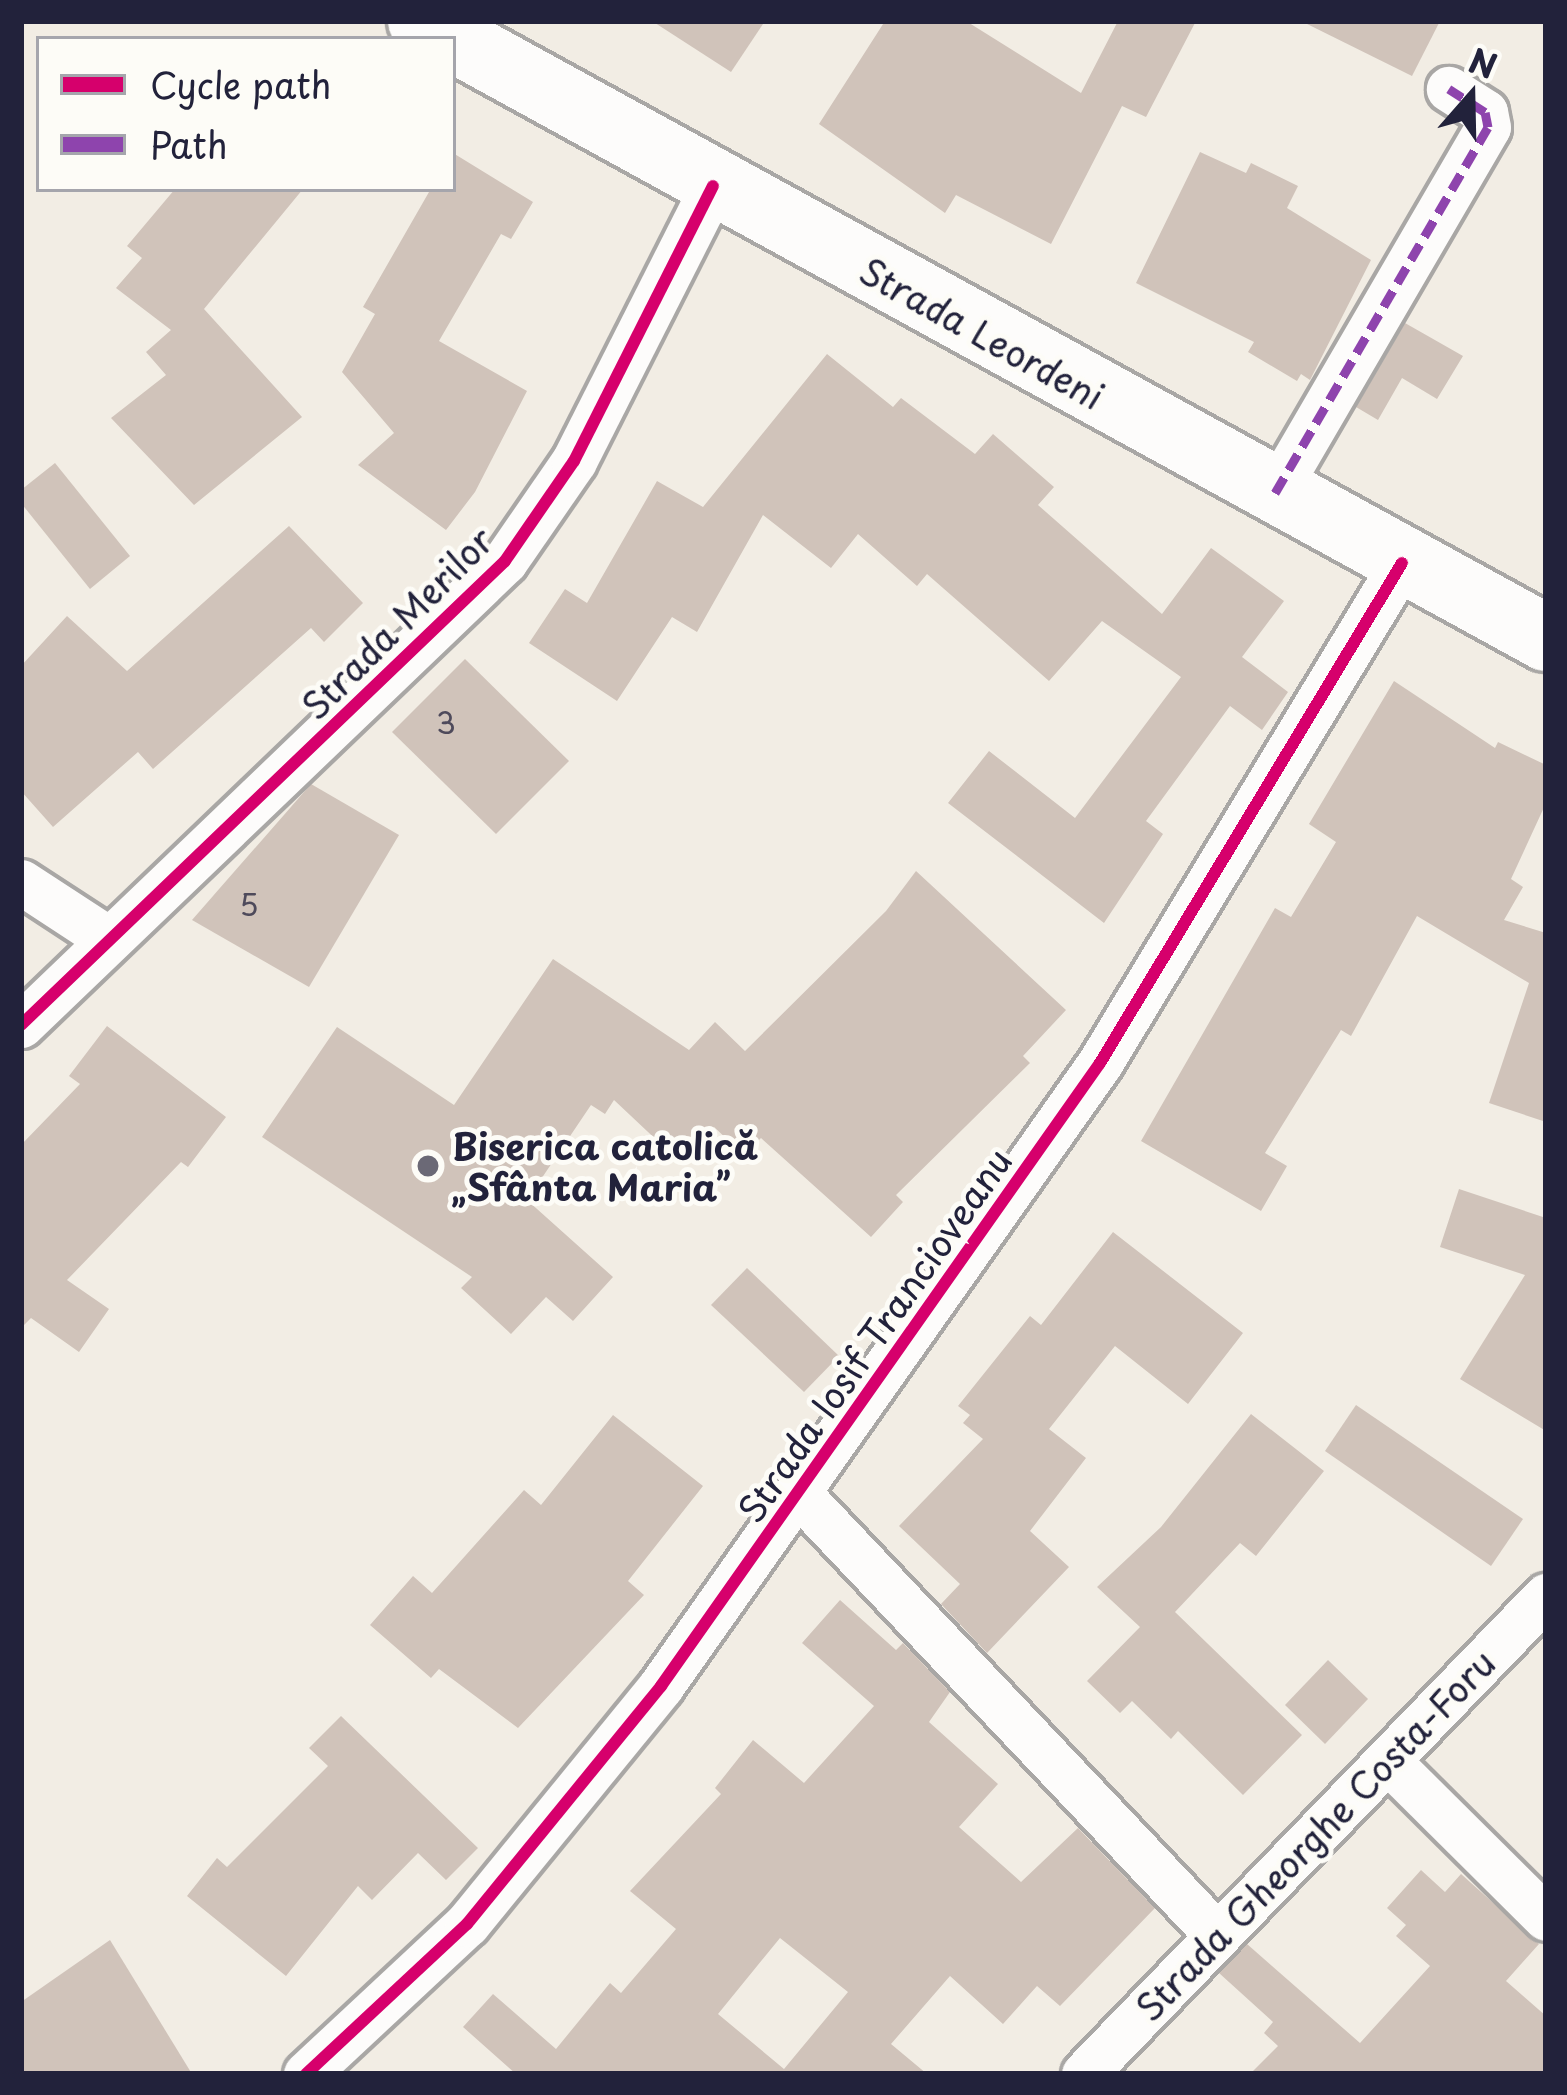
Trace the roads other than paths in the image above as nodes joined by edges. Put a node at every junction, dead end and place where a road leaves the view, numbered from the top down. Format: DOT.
graph roads {
  1 [pos="421,21"];
  2 [pos="448,36"];
  3 [pos="456,41"];
  4 [pos="1449,89"];
  5 [pos="713,186"];
  6 [pos="1275,493"];
  7 [pos="1402,562"];
  8 [pos="1546,638"];
  9 [pos="21,882"];
  10 [pos="108,940"];
  11 [pos="21,1024"];
  12 [pos="798,1493"];
  13 [pos="1546,1596"];
  14 [pos="1389,1762"];
  15 [pos="1546,1918"];
  16 [pos="1218,1936"];
  17 [pos="306,2074"];
  18 [pos="1084,2074"];
  1 -- 2 [label="main road, Strada Leordeni"];
  3 -- 5 [label="main road, Strada Leordeni"];
  4 -- 6 [label="street"];
  5 -- 6 [label="main road, Strada Leordeni"];
  5 -- 10 [label="street, Strada Merilor"];
  6 -- 7 [label="main road, Strada Leordeni"];
  7 -- 8 [label="main road, Strada Leordeni"];
  7 -- 12 [label="street, Strada Iosif Trancioveanu"];
  9 -- 10 [label="street"];
  10 -- 11 [label="street, Strada Merilor"];
  12 -- 16 [label="street"];
  12 -- 17 [label="street, Strada Iosif Trancioveanu"];
  13 -- 14 [label="street, Strada Gheorghe Costa-Foru"];
  14 -- 15 [label="street"];
  14 -- 16 [label="street, Strada Gheorghe Costa-Foru"];
  16 -- 18 [label="street, Strada Gheorghe Costa-Foru"];
}
